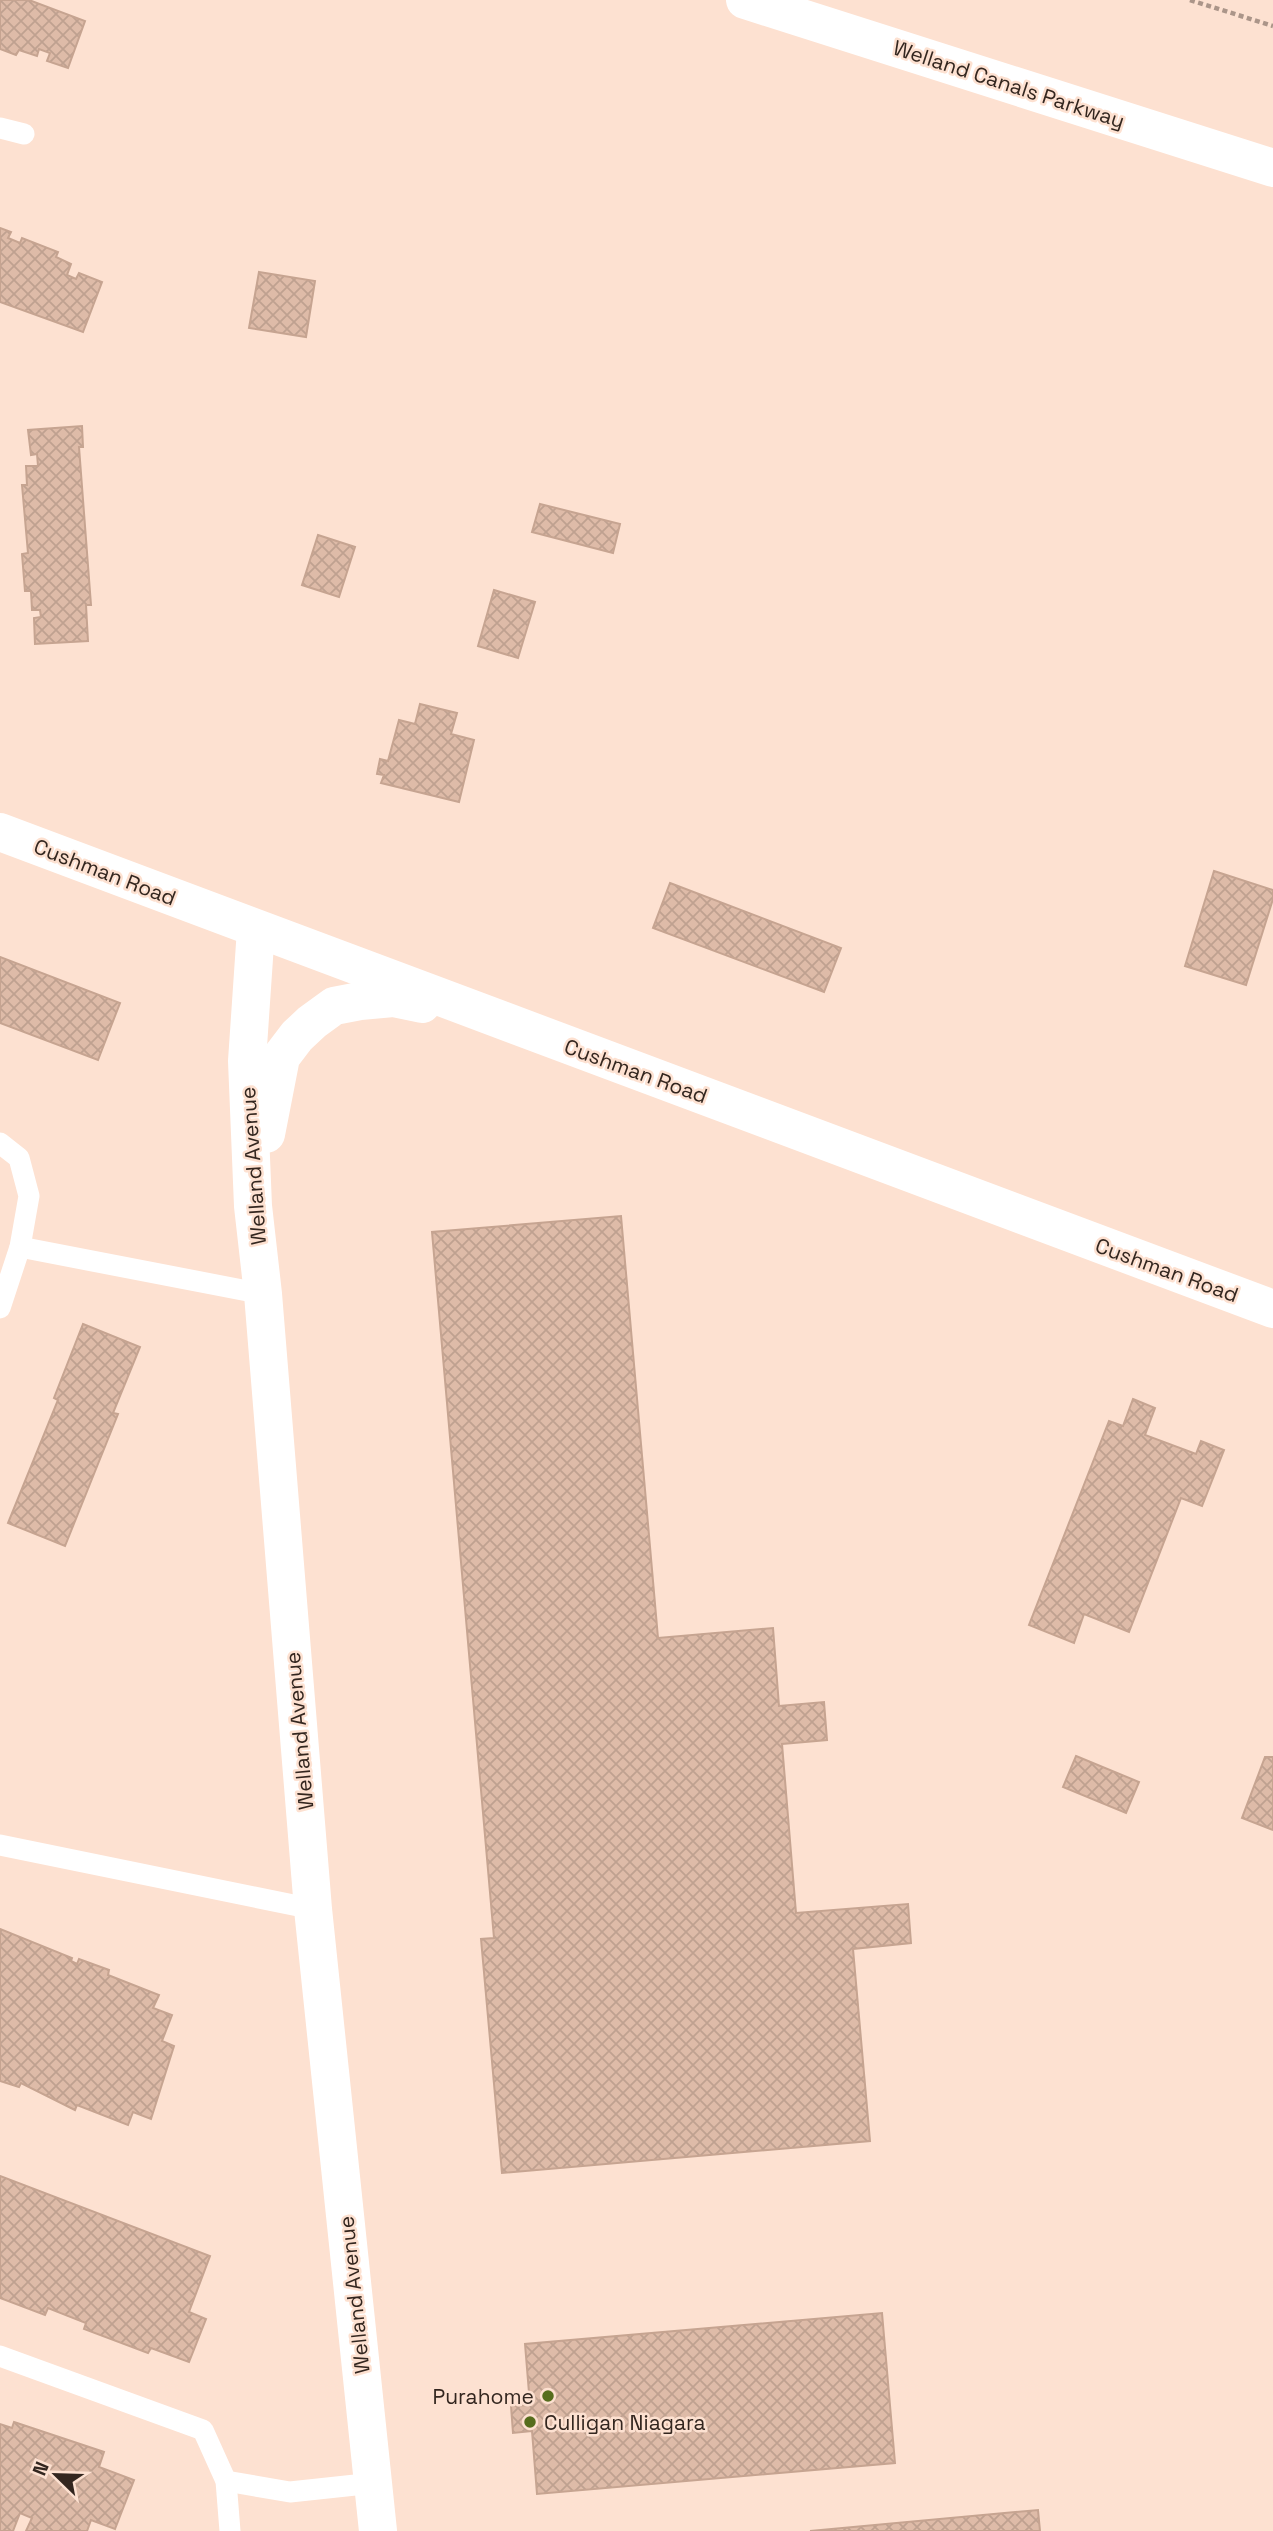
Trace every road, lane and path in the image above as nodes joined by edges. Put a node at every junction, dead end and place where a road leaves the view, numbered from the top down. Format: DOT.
graph roads {
  1 [pos="745,0"];
  2 [pos="1190,0"];
  3 [pos="1273,26"];
  4 [pos="0,128"];
  5 [pos="24,134"];
  6 [pos="1273,168"];
  7 [pos="0,832"];
  8 [pos="256,929"];
  9 [pos="496,1019"];
  10 [pos="0,1143"];
  11 [pos="253,1206"];
  12 [pos="20,1247"];
  13 [pos="263,1294"];
  14 [pos="0,1308"];
  15 [pos="1273,1309"];
  16 [pos="0,1845"];
  17 [pos="313,1909"];
  18 [pos="0,2357"];
  19 [pos="226,2482"];
  20 [pos="374,2483"];
  21 [pos="230,2531"];
  22 [pos="378,2531"];
  1 -- 6 [label="street, Welland Canals Parkway"];
  2 -- 3 [label="path"];
  4 -- 5 [label="lane"];
  7 -- 8 [label="street, Cushman Road"];
  8 -- 9 [label="street, Cushman Road"];
  8 -- 11 [label="street, Welland Avenue"];
  9 -- 11 [label="street"];
  9 -- 15 [label="street, Cushman Road"];
  10 -- 12 [label="lane"];
  11 -- 13 [label="street, Welland Avenue"];
  12 -- 13 [label="lane"];
  12 -- 14 [label="lane"];
  13 -- 17 [label="street, Welland Avenue"];
  16 -- 17 [label="lane"];
  17 -- 20 [label="street, Welland Avenue"];
  18 -- 19 [label="lane"];
  19 -- 20 [label="lane"];
  19 -- 21 [label="lane"];
  20 -- 22 [label="street, Welland Avenue"];
}
